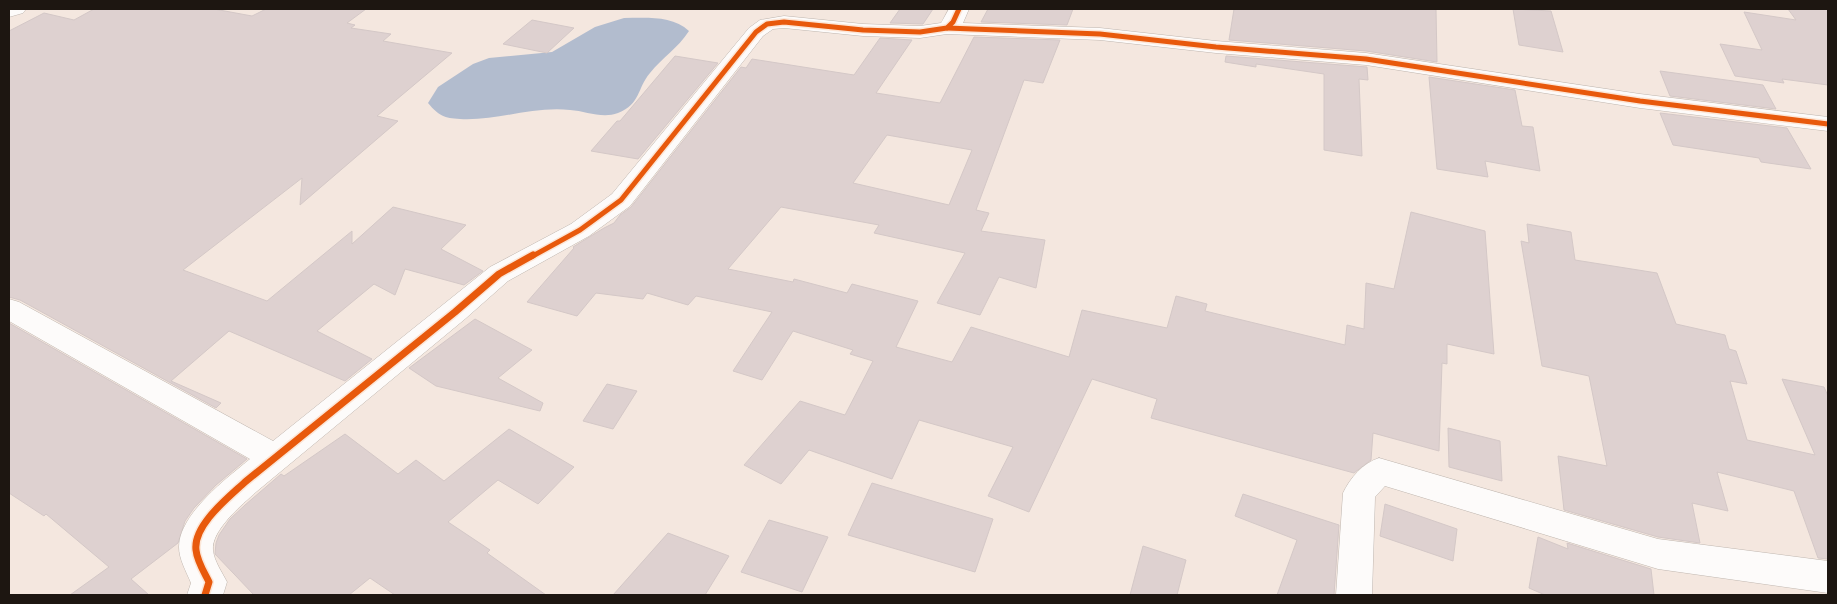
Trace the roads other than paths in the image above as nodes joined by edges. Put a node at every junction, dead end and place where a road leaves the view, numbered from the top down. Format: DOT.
graph roads {
  1 [pos="16,9"];
  2 [pos="9,11"];
  3 [pos="953,18"];
  4 [pos="1828,124"];
  5 [pos="9,309"];
  6 [pos="275,458"];
  7 [pos="1828,577"];
  8 [pos="205,595"];
  9 [pos="1354,595"];
  1 -- 2 [label="street"];
  3 -- 4 [label="street"];
  3 -- 6 [label="street"];
  5 -- 6 [label="street"];
  6 -- 8 [label="street"];
  7 -- 9 [label="street"];
}
